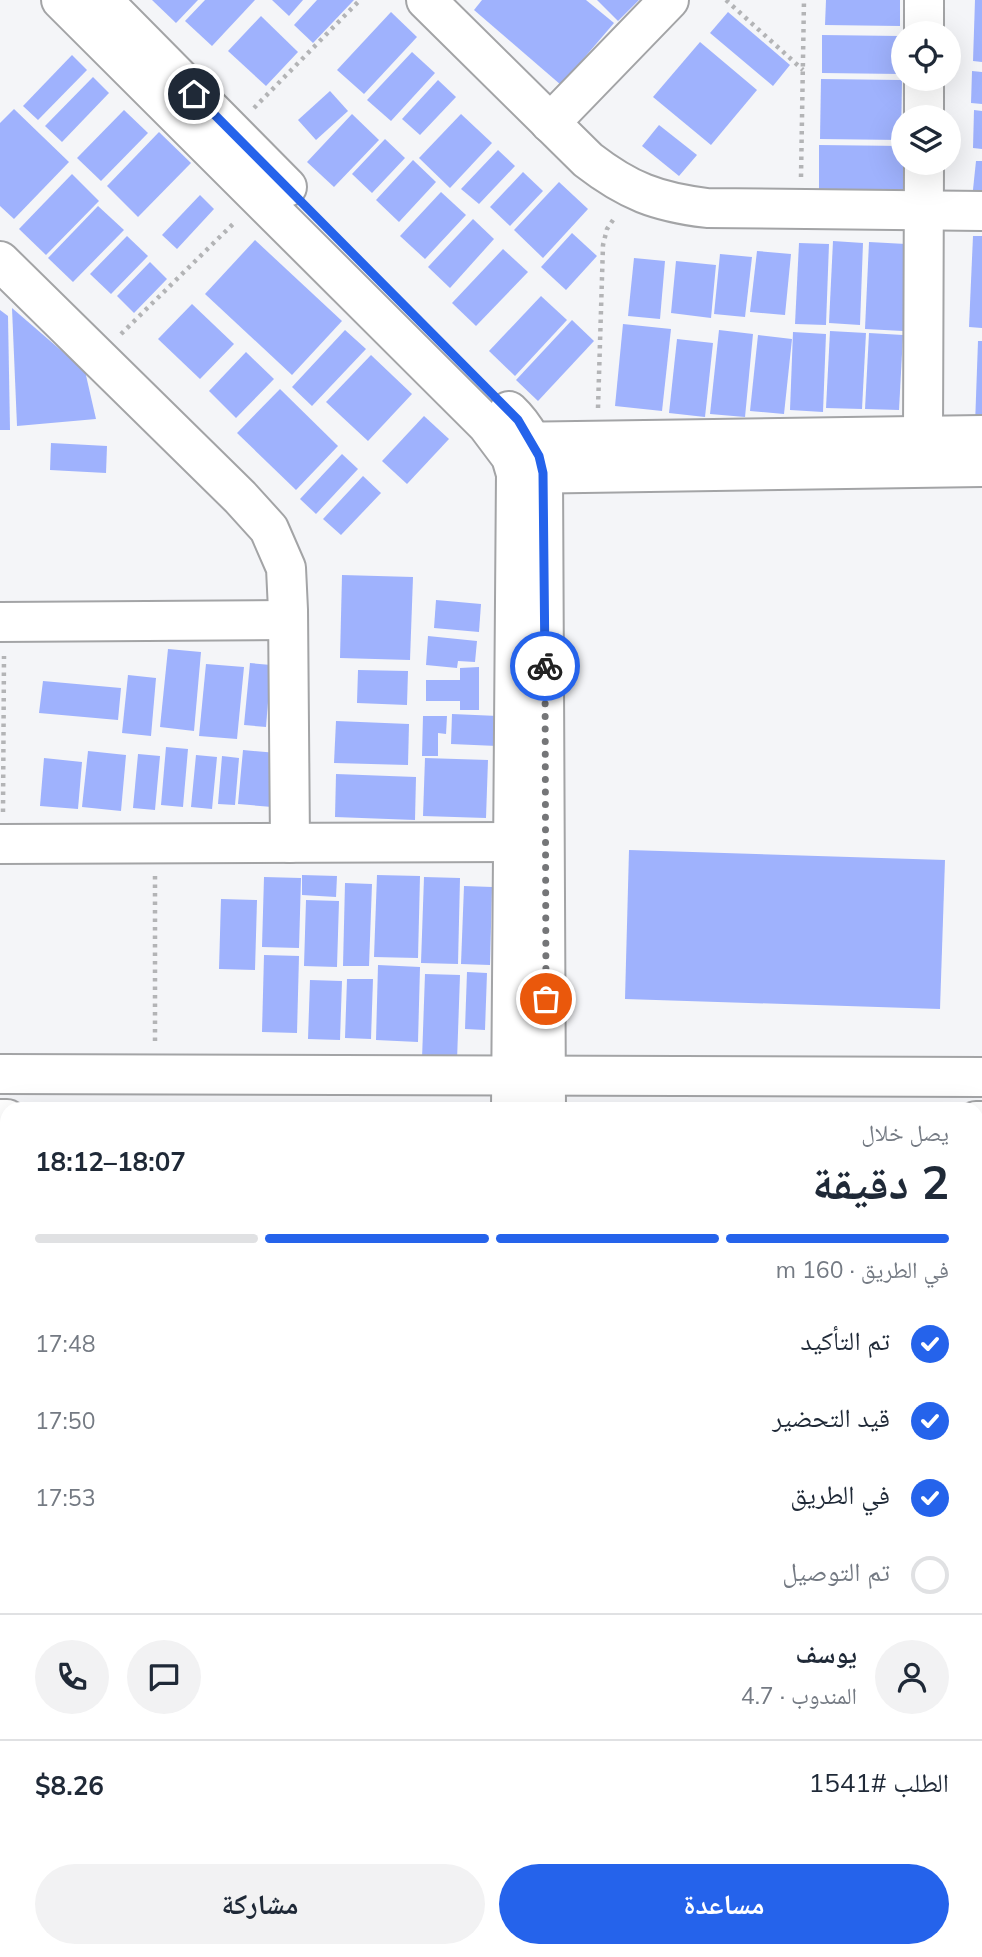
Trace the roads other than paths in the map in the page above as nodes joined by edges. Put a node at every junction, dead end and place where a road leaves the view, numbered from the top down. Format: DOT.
graph roads {
  1 [pos="61,0"];
  2 [pos="102,0"];
  3 [pos="426,0"];
  4 [pos="669,0"];
  5 [pos="924,0"];
  6 [pos="924,21"];
  7 [pos="550,123"];
  8 [pos="924,175"];
  9 [pos="923,211"];
  10 [pos="982,211"];
  11 [pos="0,261"];
  12 [pos="923,435"];
  13 [pos="982,435"];
  14 [pos="523,458"];
  15 [pos="982,467"];
  16 [pos="288,620"];
  17 [pos="2,622"];
  18 [pos="524,827"];
  19 [pos="1,844"];
  20 [pos="290,844"];
  21 [pos="0,1074"];
  22 [pos="982,1077"];
  23 [pos="529,1093"];
  24 [pos="760,1093"];
  1 -- 14 [label="street"];
  2 -- 14 [label="street"];
  3 -- 7 [label="street"];
  4 -- 7 [label="street"];
  5 -- 6 [label="street"];
  7 -- 9 [label="street"];
  8 -- 9 [label="street"];
  9 -- 10 [label="street"];
  9 -- 12 [label="street"];
  11 -- 16 [label="street"];
  12 -- 13 [label="street"];
  12 -- 14 [label="street"];
  14 -- 15 [label="street"];
  14 -- 18 [label="street"];
  16 -- 17 [label="street"];
  16 -- 20 [label="street"];
  18 -- 20 [label="street"];
  18 -- 23 [label="street"];
  19 -- 20 [label="street"];
  21 -- 23 [label="street"];
  22 -- 24 [label="street"];
  23 -- 24 [label="street"];
}
